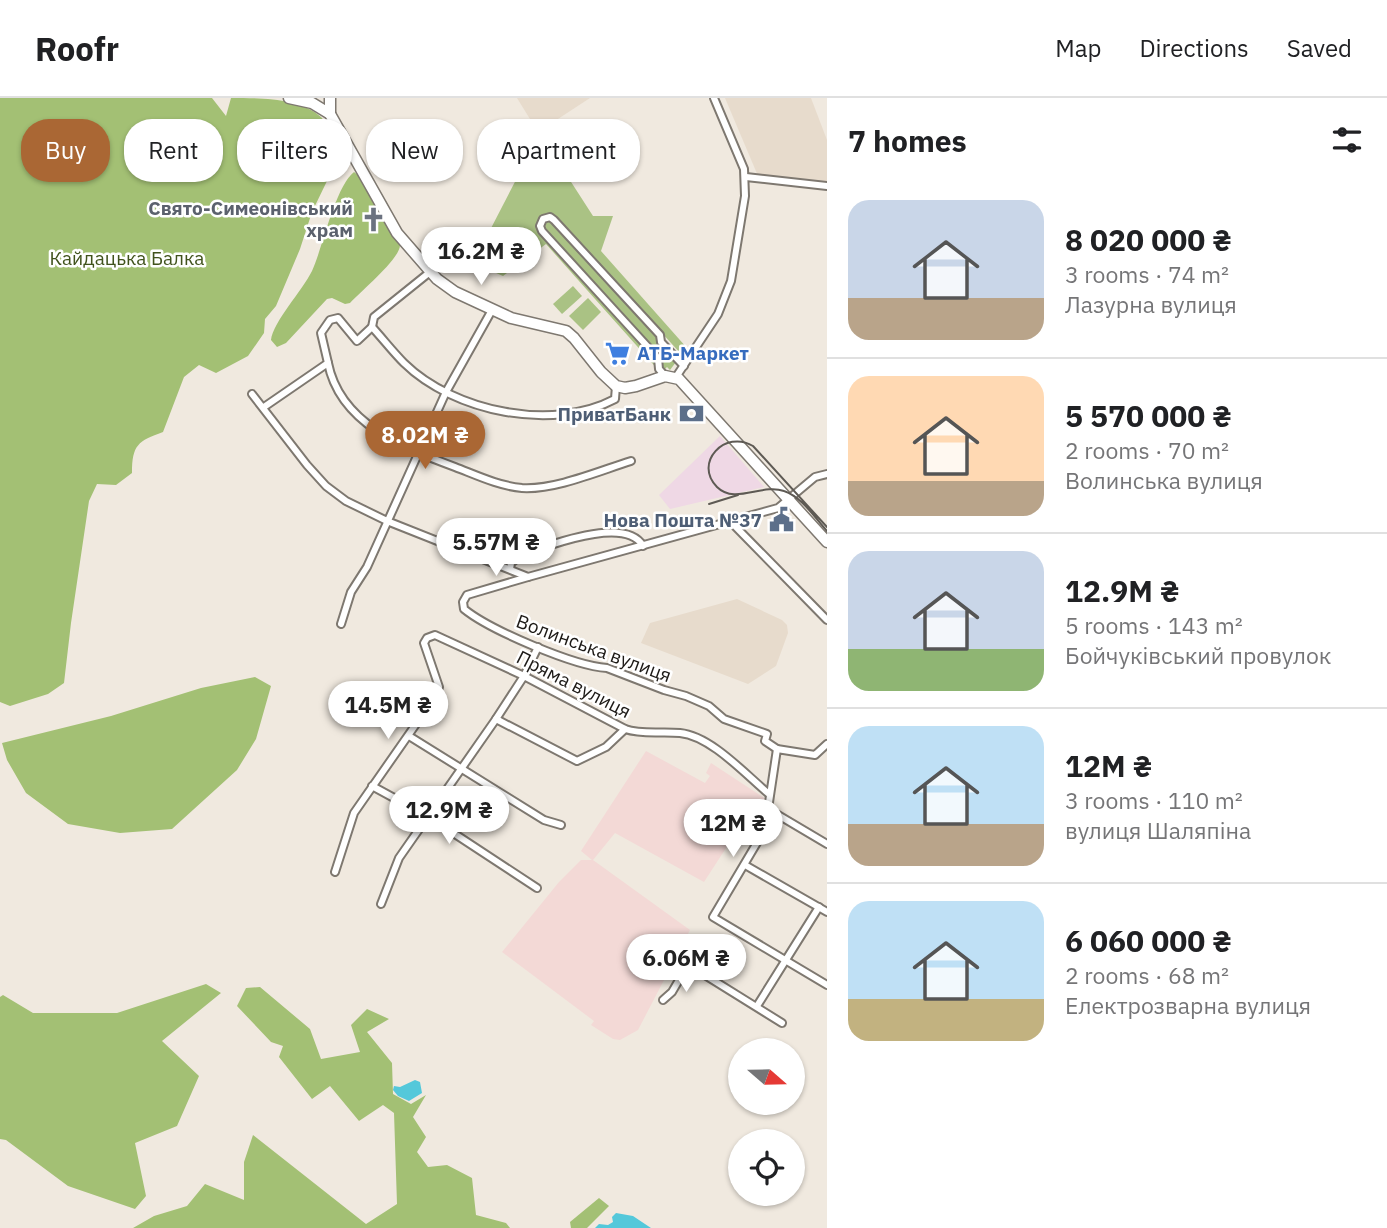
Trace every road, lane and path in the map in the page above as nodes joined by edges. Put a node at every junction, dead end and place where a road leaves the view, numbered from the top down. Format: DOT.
graph roads {
  1 [pos="289,98"];
  2 [pos="330,98"];
  3 [pos="714,98"];
  4 [pos="330,114"];
  5 [pos="746,177"];
  6 [pos="827,186"];
  7 [pos="430,272"];
  8 [pos="492,310"];
  9 [pos="372,327"];
  10 [pos="328,363"];
  11 [pos="684,366"];
  12 [pos="670,376"];
  13 [pos="616,386"];
  14 [pos="446,392"];
  15 [pos="252,394"];
  16 [pos="264,407"];
  17 [pos="418,454"];
  18 [pos="631,461"];
  19 [pos="827,474"];
  20 [pos="788,499"];
  21 [pos="387,521"];
  22 [pos="730,521"];
  23 [pos="827,542"];
  24 [pos="643,546"];
  25 [pos="510,569"];
  26 [pos="528,577"];
  27 [pos="827,620"];
  28 [pos="341,624"];
  29 [pos="538,648"];
  30 [pos="524,676"];
  31 [pos="496,719"];
  32 [pos="625,729"];
  33 [pos="409,736"];
  34 [pos="827,744"];
  35 [pos="776,749"];
  36 [pos="460,767"];
  37 [pos="372,786"];
  38 [pos="769,794"];
  39 [pos="774,814"];
  40 [pos="429,817"];
  41 [pos="561,825"];
  42 [pos="827,844"];
  43 [pos="745,865"];
  44 [pos="335,872"];
  45 [pos="537,888"];
  46 [pos="381,904"];
  47 [pos="819,907"];
  48 [pos="827,912"];
  49 [pos="786,960"];
  50 [pos="827,985"];
  51 [pos="663,1000"];
  52 [pos="757,1006"];
  53 [pos="782,1023"];
  1 -- 4 [label="street"];
  2 -- 4 [label="street"];
  3 -- 5 [label="street"];
  4 -- 7 [label="street"];
  5 -- 6 [label="street"];
  5 -- 11 [label="street"];
  7 -- 8 [label="street"];
  7 -- 9 [label="street"];
  8 -- 13 [label="street"];
  8 -- 14 [label="street"];
  9 -- 10 [label="street"];
  9 -- 14 [label="street"];
  10 -- 16 [label="street"];
  10 -- 17 [label="street"];
  11 -- 12 [label="street"];
  11 -- 12 [label="street"];
  12 -- 13 [label="street"];
  12 -- 20 [label="street"];
  13 -- 14 [label="street"];
  14 -- 17 [label="street"];
  15 -- 16 [label="street"];
  16 -- 21 [label="street"];
  17 -- 18 [label="street"];
  17 -- 21 [label="street"];
  19 -- 20 [label="street, Волинська вулиця"];
  20 -- 22 [label="street, Волинська вулиця"];
  20 -- 23 [label="street"];
  21 -- 25 [label="street"];
  21 -- 28 [label="street"];
  22 -- 24 [label="street, Волинська вулиця"];
  22 -- 27 [label="street"];
  24 -- 25 [label="street"];
  24 -- 26 [label="street, Волинська вулиця"];
  25 -- 26 [label="street"];
  26 -- 29 [label="street, Волинська вулиця"];
  29 -- 30 [label="street"];
  29 -- 35 [label="street, Волинська вулиця"];
  30 -- 31 [label="street"];
  30 -- 32 [label="street, Пряма вулиця"];
  30 -- 33 [label="street, Пряма вулиця"];
  31 -- 32 [label="street"];
  31 -- 36 [label="street"];
  32 -- 38 [label="street, Пряма вулиця"];
  33 -- 36 [label="street"];
  33 -- 37 [label="street"];
  34 -- 35 [label="street"];
  35 -- 38 [label="street"];
  36 -- 40 [label="street"];
  36 -- 41 [label="street"];
  37 -- 40 [label="street"];
  37 -- 44 [label="street"];
  38 -- 39 [label="street"];
  39 -- 42 [label="street"];
  39 -- 43 [label="street"];
  40 -- 45 [label="street"];
  40 -- 46 [label="street"];
  43 -- 47 [label="street"];
  43 -- 49 [label="street"];
  47 -- 48 [label="street"];
  47 -- 49 [label="street"];
  49 -- 50 [label="street"];
  49 -- 52 [label="street"];
  51 -- 52 [label="street"];
  52 -- 53 [label="street"];
}
